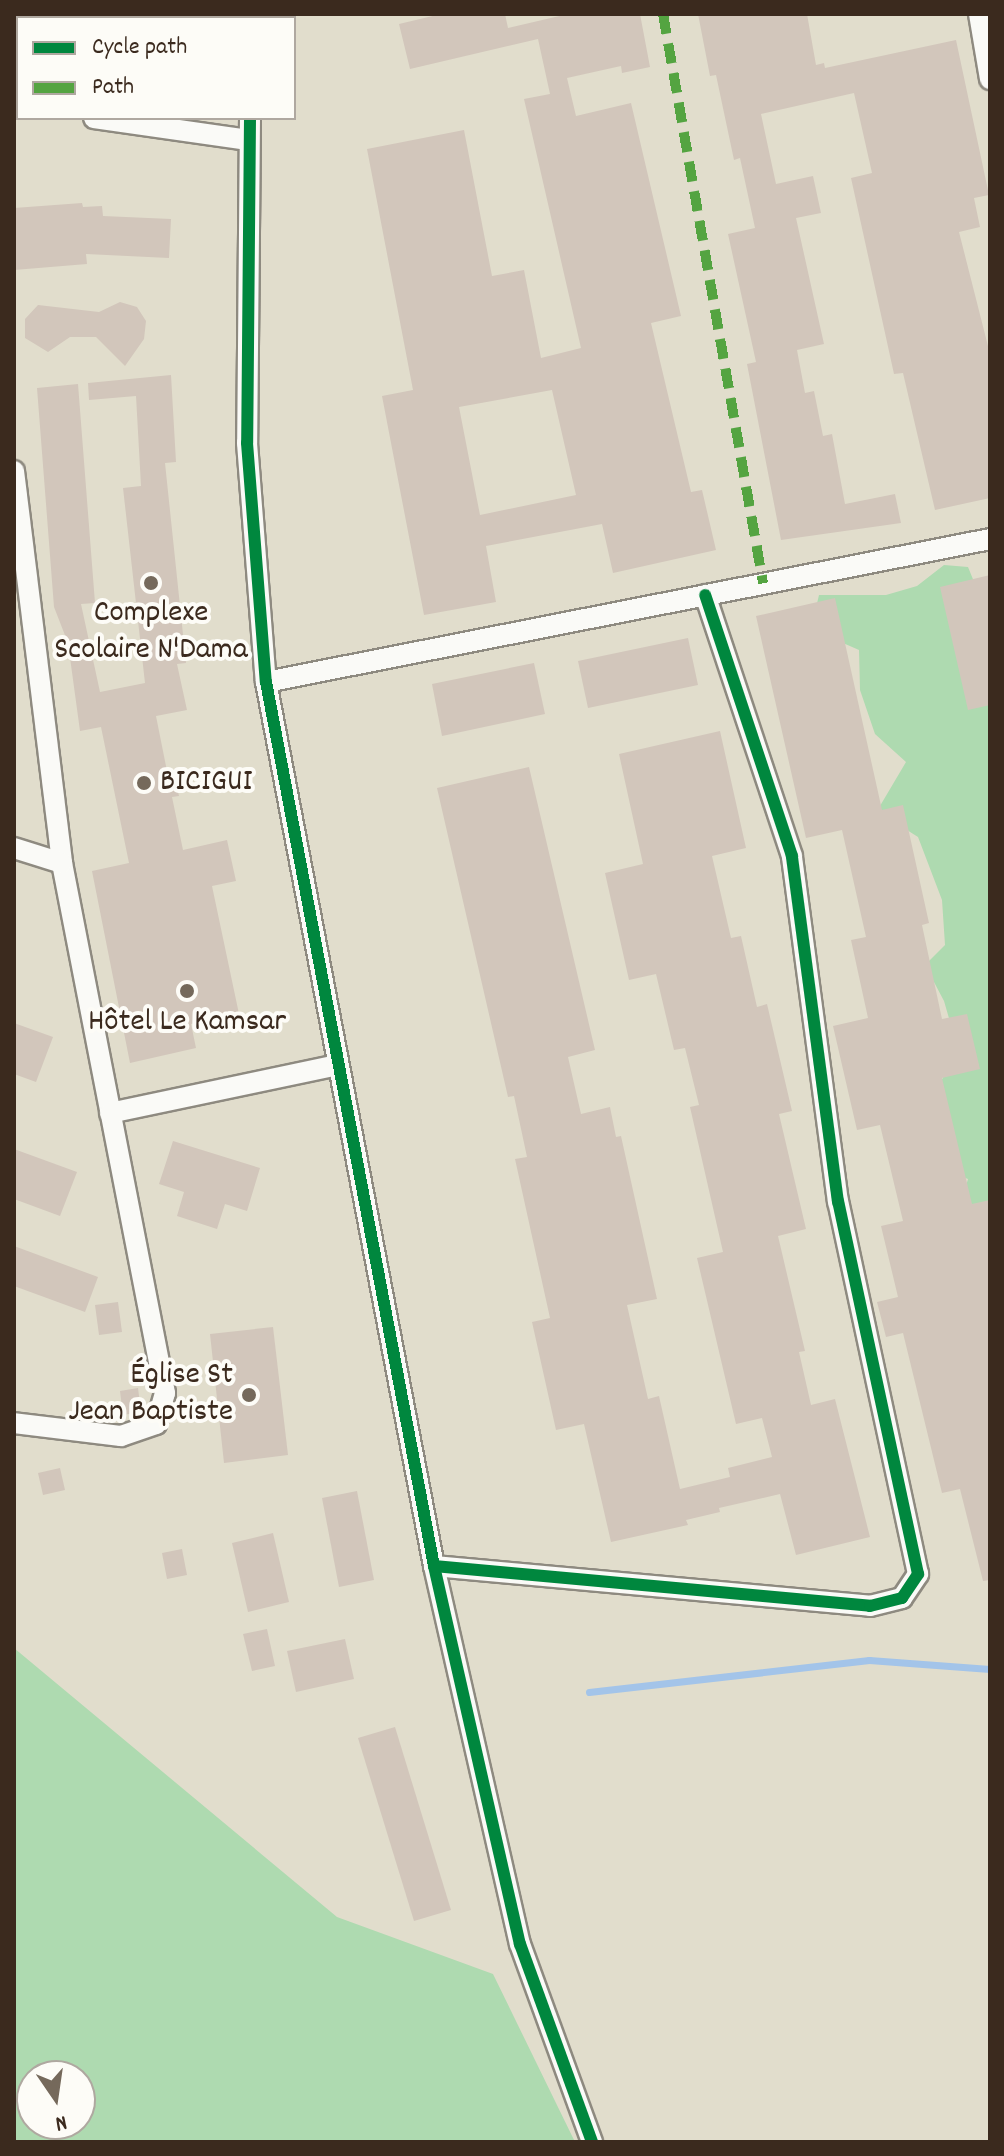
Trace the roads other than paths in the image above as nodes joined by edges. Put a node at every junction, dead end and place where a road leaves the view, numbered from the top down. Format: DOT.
graph roads {
  1 [pos="979,14"];
  2 [pos="990,79"];
  3 [pos="108,120"];
  4 [pos="250,120"];
  5 [pos="248,140"];
  6 [pos="14,471"];
  7 [pos="990,539"];
  8 [pos="705,595"];
  9 [pos="266,682"];
  10 [pos="14,848"];
  11 [pos="62,863"];
  12 [pos="338,1065"];
  13 [pos="110,1113"];
  14 [pos="14,1423"];
  15 [pos="434,1566"];
  16 [pos="592,2142"];
  1 -- 2 [label="street"];
  3 -- 5 [label="street"];
  4 -- 5 [label="street"];
  5 -- 9 [label="street"];
  6 -- 11 [label="street"];
  7 -- 8 [label="street"];
  8 -- 9 [label="street"];
  8 -- 15 [label="street"];
  9 -- 12 [label="street"];
  10 -- 11 [label="street"];
  11 -- 13 [label="street"];
  12 -- 13 [label="street"];
  12 -- 15 [label="street"];
  13 -- 14 [label="street"];
  15 -- 16 [label="street"];
}
